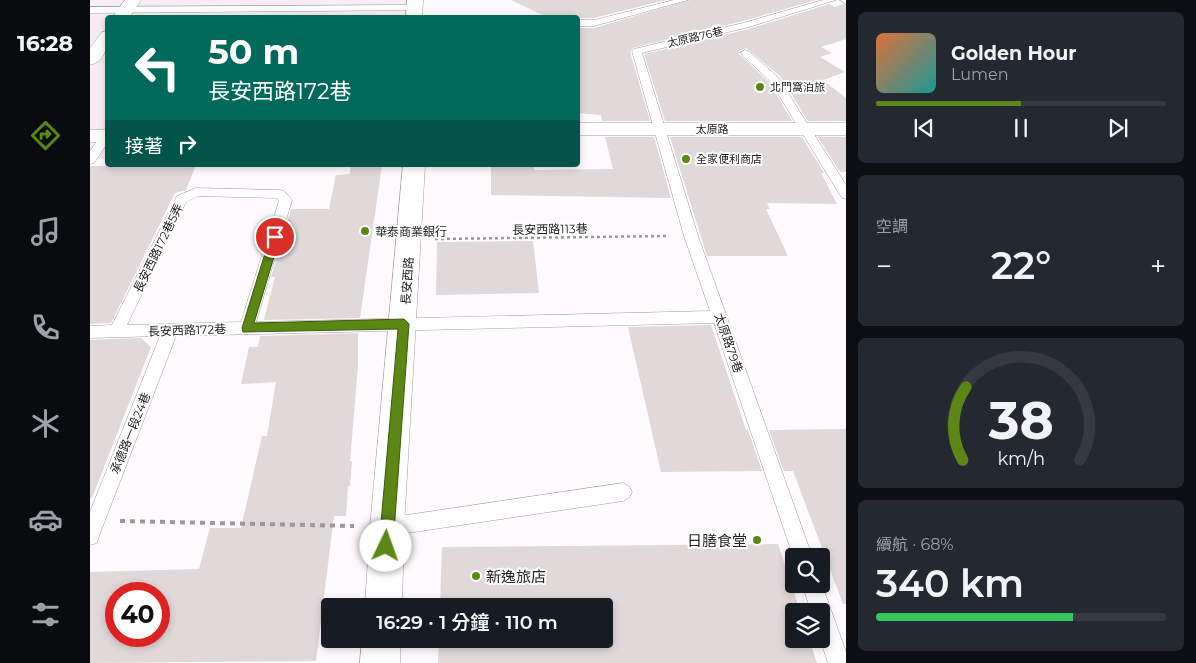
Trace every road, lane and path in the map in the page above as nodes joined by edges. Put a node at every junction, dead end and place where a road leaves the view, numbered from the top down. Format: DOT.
graph roads {
  1 [pos="684,0"];
  2 [pos="832,0"];
  3 [pos="414,8"];
  4 [pos="126,9"];
  5 [pos="265,9"];
  6 [pos="90,10"];
  7 [pos="348,13"];
  8 [pos="580,23"];
  9 [pos="100,41"];
  10 [pos="745,53"];
  11 [pos="90,60"];
  12 [pos="580,129"];
  13 [pos="661,129"];
  14 [pos="803,129"];
  15 [pos="846,129"];
  16 [pos="101,136"];
  17 [pos="90,160"];
  18 [pos="414,167"];
  19 [pos="846,195"];
  20 [pos="691,236"];
  21 [pos="409,239"];
  22 [pos="720,317"];
  23 [pos="404,324"];
  24 [pos="247,328"];
  25 [pos="170,331"];
  26 [pos="90,332"];
  27 [pos="116,332"];
  28 [pos="623,492"];
  29 [pos="387,527"];
  30 [pos="93,528"];
  31 [pos="799,548"];
  32 [pos="815,593"];
  33 [pos="383,598"];
  34 [pos="381,648"];
  35 [pos="380,663"];
  36 [pos="839,663"];
  1 -- 8 [label="lane"];
  2 -- 13 [label="lane, 太原路76巷"];
  3 -- 7 [label="lane"];
  4 -- 5 [label="lane"];
  4 -- 6 [label="lane"];
  5 -- 7 [label="lane"];
  9 -- 11 [label="street"];
  10 -- 14 [label="lane"];
  12 -- 13 [label="street, 太原路"];
  13 -- 14 [label="street, 太原路"];
  13 -- 20 [label="lane, 太原路79巷"];
  14 -- 15 [label="street, 太原路"];
  14 -- 19 [label="lane"];
  16 -- 17 [label="lane"];
  18 -- 21 [label="street, 長安西路"];
  20 -- 21 [label="path, 長安西路113巷"];
  20 -- 22 [label="lane, 太原路79巷"];
  21 -- 23 [label="street, 長安西路"];
  22 -- 23 [label="lane, 長安西路172巷"];
  22 -- 31 [label="lane, 太原路79巷"];
  23 -- 24 [label="lane, 長安西路172巷"];
  23 -- 29 [label="street, 長安西路"];
  24 -- 25 [label="lane, 長安西路172巷"];
  24 -- 27 [label="lane, 長安西路172巷5弄"];
  25 -- 27 [label="lane, 長安西路172巷"];
  25 -- 30 [label="lane, 承德路一段24巷"];
  26 -- 27 [label="lane, 長安西路172巷"];
  28 -- 29 [label="lane"];
  29 -- 30 [label="path"];
  29 -- 33 [label="street, 長安西路"];
  32 -- 36 [label="lane"];
  34 -- 35 [label="street"];
}
